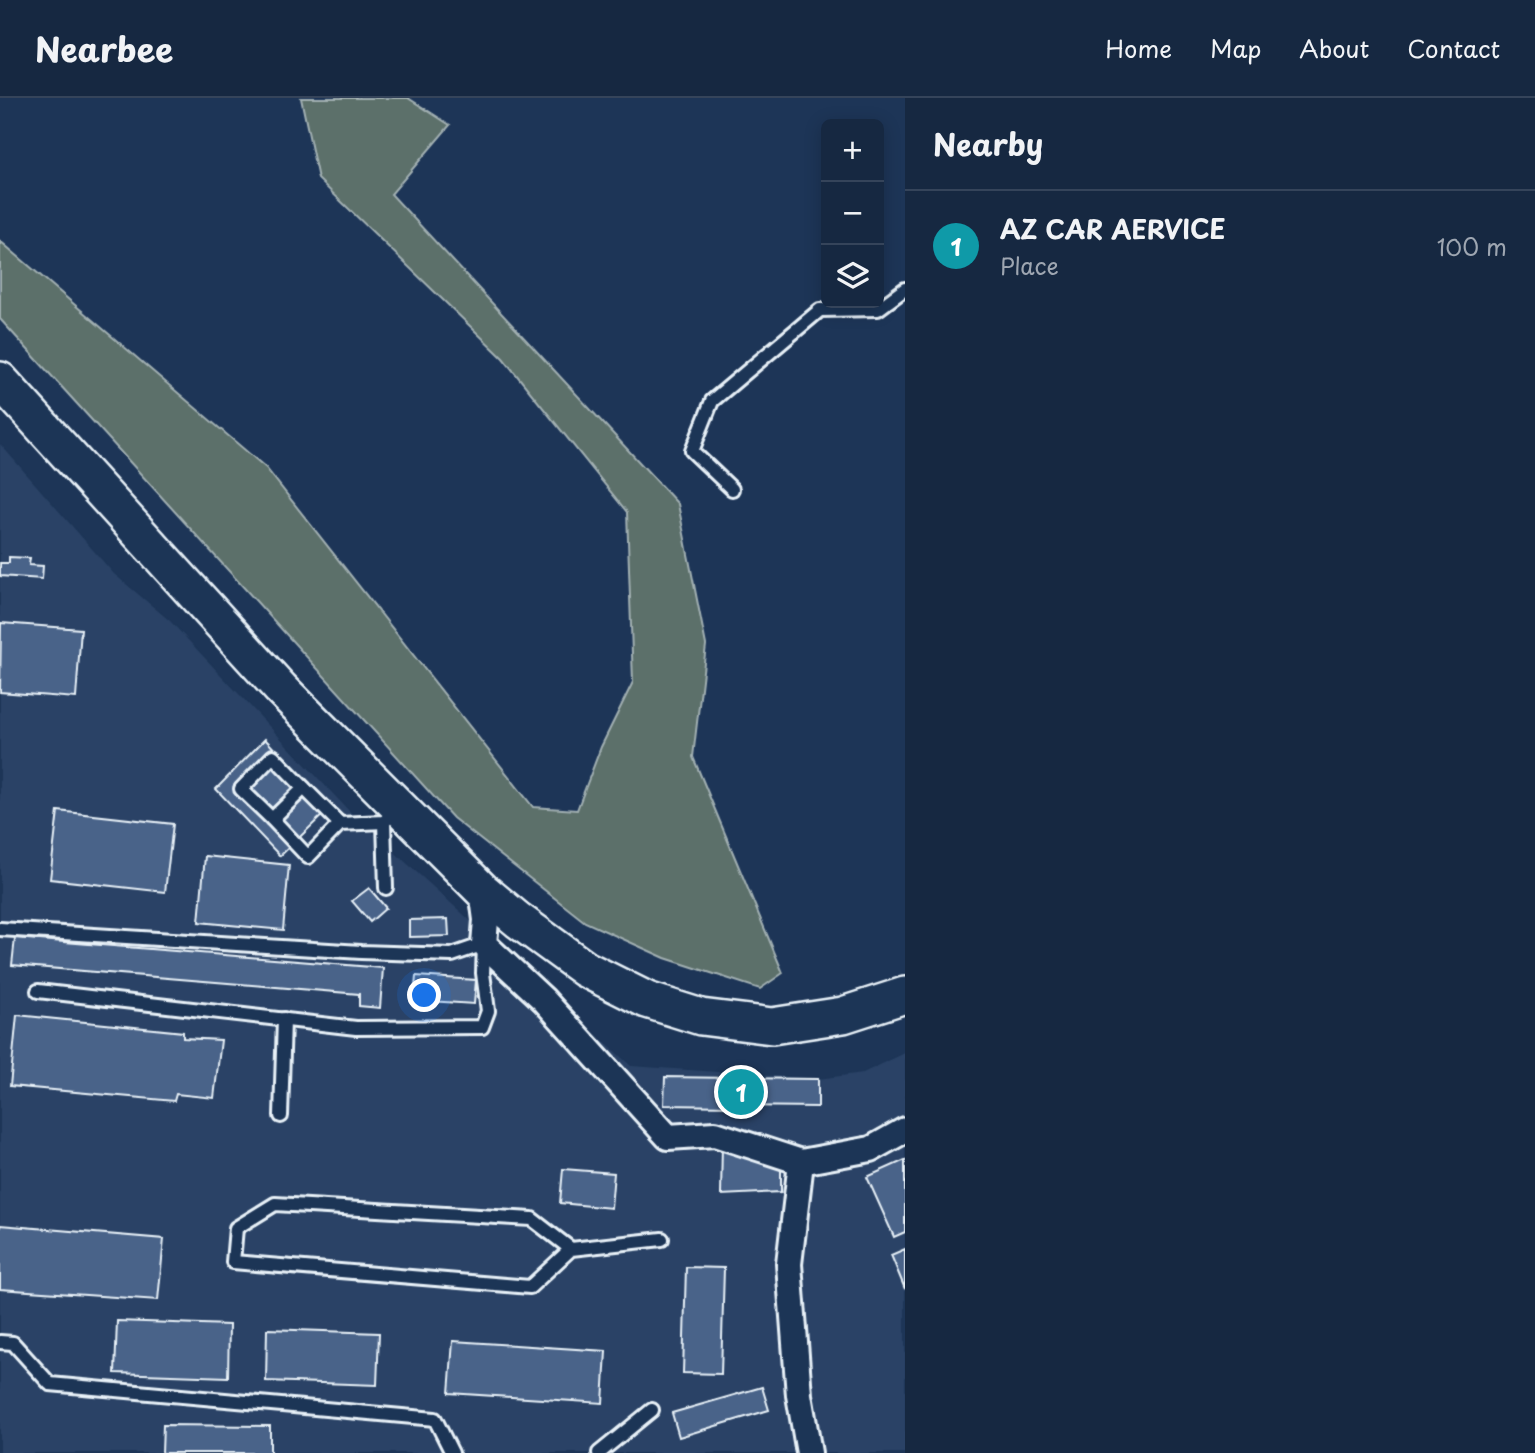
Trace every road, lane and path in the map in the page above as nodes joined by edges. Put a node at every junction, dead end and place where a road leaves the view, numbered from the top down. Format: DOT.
graph roads {
  1 [pos="905,289"];
  2 [pos="0,380"];
  3 [pos="732,489"];
  4 [pos="304,788"];
  5 [pos="392,815"];
  6 [pos="272,819"];
  7 [pos="340,824"];
  8 [pos="386,888"];
  9 [pos="482,890"];
  10 [pos="0,929"];
  11 [pos="484,944"];
  12 [pos="38,991"];
  13 [pos="905,995"];
  14 [pos="284,1019"];
  15 [pos="281,1116"];
  16 [pos="905,1130"];
  17 [pos="801,1162"];
  18 [pos="662,1239"];
  19 [pos="571,1249"];
  20 [pos="0,1342"];
  21 [pos="652,1410"];
  22 [pos="452,1453"];
  23 [pos="599,1453"];
  24 [pos="809,1453"];
  1 -- 3 [label="lane"];
  2 -- 5 [label="main road"];
  4 -- 6 [label="lane"];
  4 -- 6 [label="lane"];
  4 -- 7 [label="lane"];
  5 -- 7 [label="lane"];
  5 -- 8 [label="lane"];
  5 -- 9 [label="main road"];
  6 -- 7 [label="lane"];
  9 -- 11 [label="street"];
  9 -- 13 [label="main road"];
  10 -- 11 [label="lane"];
  11 -- 14 [label="lane"];
  11 -- 17 [label="street"];
  12 -- 14 [label="lane"];
  14 -- 15 [label="lane"];
  16 -- 17 [label="street"];
  17 -- 24 [label="street"];
  18 -- 19 [label="lane"];
  19 -- 19 [label="lane"];
  20 -- 22 [label="lane"];
  21 -- 23 [label="lane"];
}
